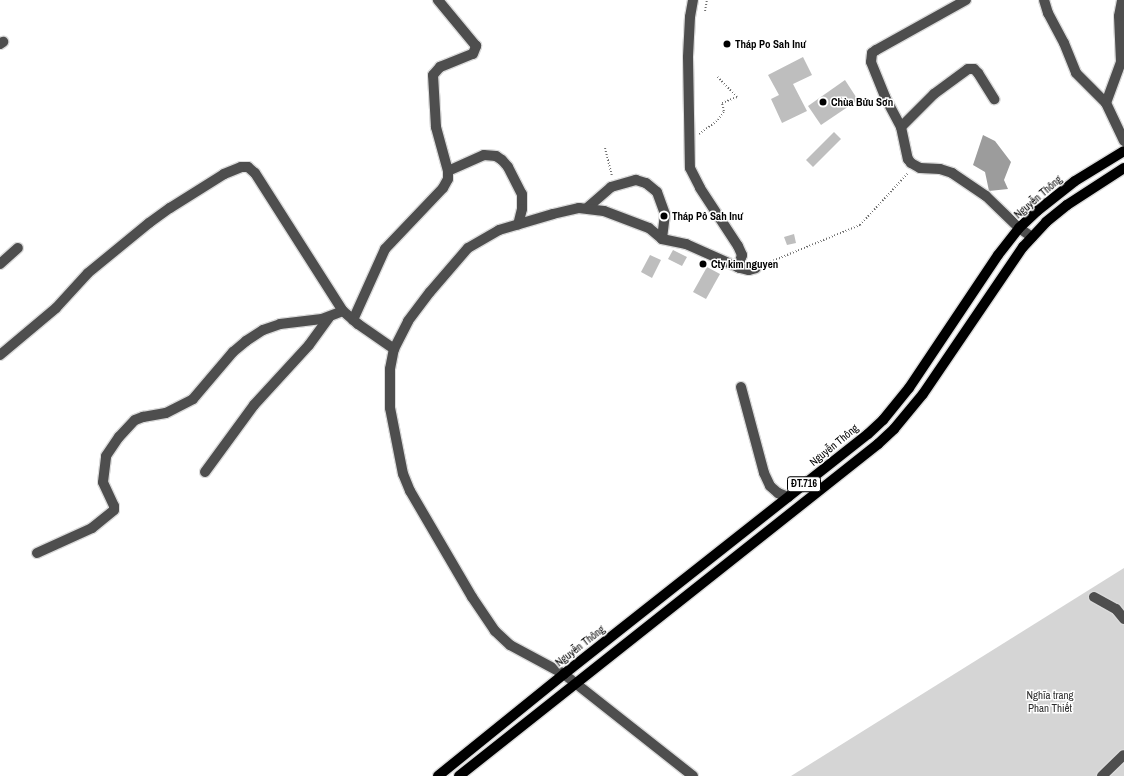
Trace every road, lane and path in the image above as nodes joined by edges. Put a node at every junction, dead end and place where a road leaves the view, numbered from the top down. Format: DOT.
graph roads {
  1 [pos="438,0"];
  2 [pos="693,0"];
  3 [pos="707,0"];
  4 [pos="966,0"];
  5 [pos="1044,0"];
  6 [pos="1122,0"];
  7 [pos="704,11"];
  8 [pos="718,77"];
  9 [pos="994,99"];
  10 [pos="1106,103"];
  11 [pos="901,127"];
  12 [pos="690,140"];
  13 [pos="1124,141"];
  14 [pos="605,148"];
  15 [pos="1124,151"];
  16 [pos="914,166"];
  17 [pos="1124,168"];
  18 [pos="448,171"];
  19 [pos="611,173"];
  20 [pos="587,208"];
  21 [pos="518,225"];
  22 [pos="1020,228"];
  23 [pos="1032,237"];
  24 [pos="662,239"];
  25 [pos="18,248"];
  26 [pos="0,264"];
  27 [pos="738,267"];
  28 [pos="756,268"];
  29 [pos="343,311"];
  30 [pos="329,317"];
  31 [pos="353,320"];
  32 [pos="394,349"];
  33 [pos="0,355"];
  34 [pos="741,387"];
  35 [pos="205,472"];
  36 [pos="788,497"];
  37 [pos="37,553"];
  38 [pos="1094,597"];
  39 [pos="1124,619"];
  40 [pos="564,674"];
  41 [pos="576,683"];
  42 [pos="1124,755"];
  43 [pos="438,776"];
  44 [pos="459,776"];
  45 [pos="693,776"];
  46 [pos="1102,776"];
  1 -- 18 [label="street"];
  2 -- 12 [label="street"];
  3 -- 7 [label="path"];
  4 -- 11 [label="street"];
  5 -- 10 [label="street"];
  6 -- 10 [label="street"];
  8 -- 12 [label="path"];
  9 -- 11 [label="street"];
  10 -- 13 [label="street"];
  11 -- 16 [label="street"];
  12 -- 27 [label="street"];
  14 -- 19 [label="path"];
  15 -- 22 [label="main road, Nguyễn Thông / ĐT.716"];
  16 -- 22 [label="street"];
  16 -- 28 [label="path"];
  17 -- 23 [label="main road, ĐT.716"];
  18 -- 21 [label="street"];
  18 -- 31 [label="street"];
  20 -- 21 [label="street"];
  20 -- 24 [label="street"];
  20 -- 24 [label="street"];
  21 -- 32 [label="street"];
  22 -- 23 [label="street"];
  22 -- 36 [label="main road, Nguyễn Thông / ĐT.716"];
  23 -- 41 [label="main road, ĐT.716"];
  24 -- 27 [label="street"];
  25 -- 26 [label="street"];
  27 -- 28 [label="street"];
  29 -- 30 [label="street"];
  29 -- 31 [label="street"];
  29 -- 33 [label="street"];
  30 -- 35 [label="street"];
  30 -- 37 [label="street"];
  31 -- 32 [label="street"];
  32 -- 40 [label="street"];
  34 -- 36 [label="street"];
  36 -- 40 [label="main road, Nguyễn Thông / ĐT.716"];
  38 -- 39 [label="street"];
  40 -- 41 [label="street"];
  40 -- 43 [label="main road, Nguyễn Thông / ĐT.716"];
  41 -- 44 [label="main road, ĐT.716"];
  41 -- 45 [label="street"];
  42 -- 46 [label="street"];
}
